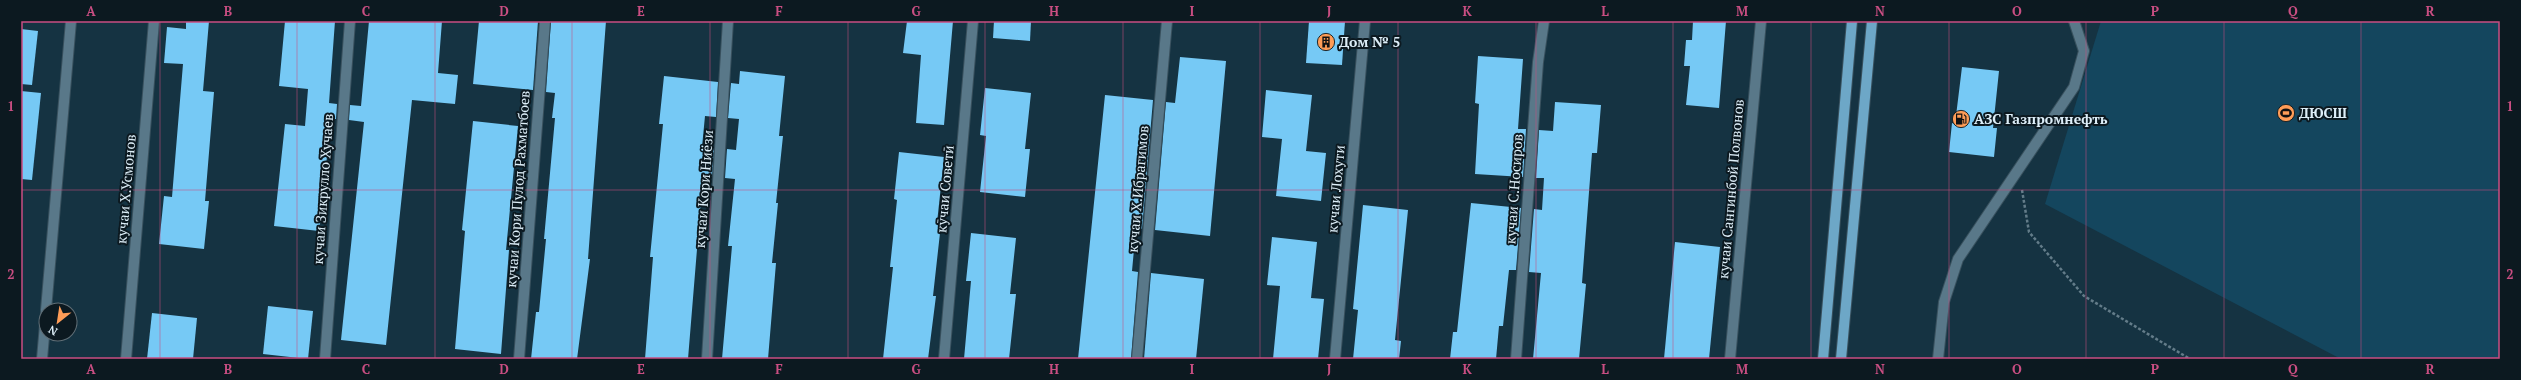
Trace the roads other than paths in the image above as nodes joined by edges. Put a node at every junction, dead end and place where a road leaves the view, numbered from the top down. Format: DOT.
graph roads {
  1 [pos="71,21"];
  2 [pos="154,21"];
  3 [pos="350,21"];
  4 [pos="545,21"];
  5 [pos="728,21"];
  6 [pos="973,21"];
  7 [pos="1167,21"];
  8 [pos="1365,21"];
  9 [pos="1544,21"];
  10 [pos="1760,21"];
  11 [pos="1852,21"];
  12 [pos="1872,21"];
  13 [pos="2074,21"];
  14 [pos="47,302"];
  15 [pos="43,342"];
  16 [pos="42,359"];
  17 [pos="126,359"];
  18 [pos="325,359"];
  19 [pos="519,359"];
  20 [pos="707,359"];
  21 [pos="944,359"];
  22 [pos="1138,359"];
  23 [pos="1335,359"];
  24 [pos="1516,359"];
  25 [pos="1730,359"];
  26 [pos="1823,359"];
  27 [pos="1841,359"];
  28 [pos="1938,359"];
  1 -- 14 [label="street"];
  2 -- 17 [label="street, кучаи Х.Усмонов"];
  3 -- 18 [label="street, кучаи Зикрулло Хучаев"];
  4 -- 19 [label="street, кучаи Кори Пулод Рахматбоев"];
  5 -- 20 [label="street, кучаи Кори Ниёзи"];
  6 -- 21 [label="street, кӯчаи Советӣ"];
  7 -- 22 [label="street, кучаи Х.Ибрагимов"];
  8 -- 23 [label="street, кучаи Лохути"];
  9 -- 24 [label="street, кучаи С.Носиров"];
  10 -- 25 [label="street, кучаи Сангинбой Полвонов"];
  11 -- 26 [label="main road"];
  12 -- 27 [label="main road"];
  13 -- 28 [label="street"];
  15 -- 16 [label="street"];
}
